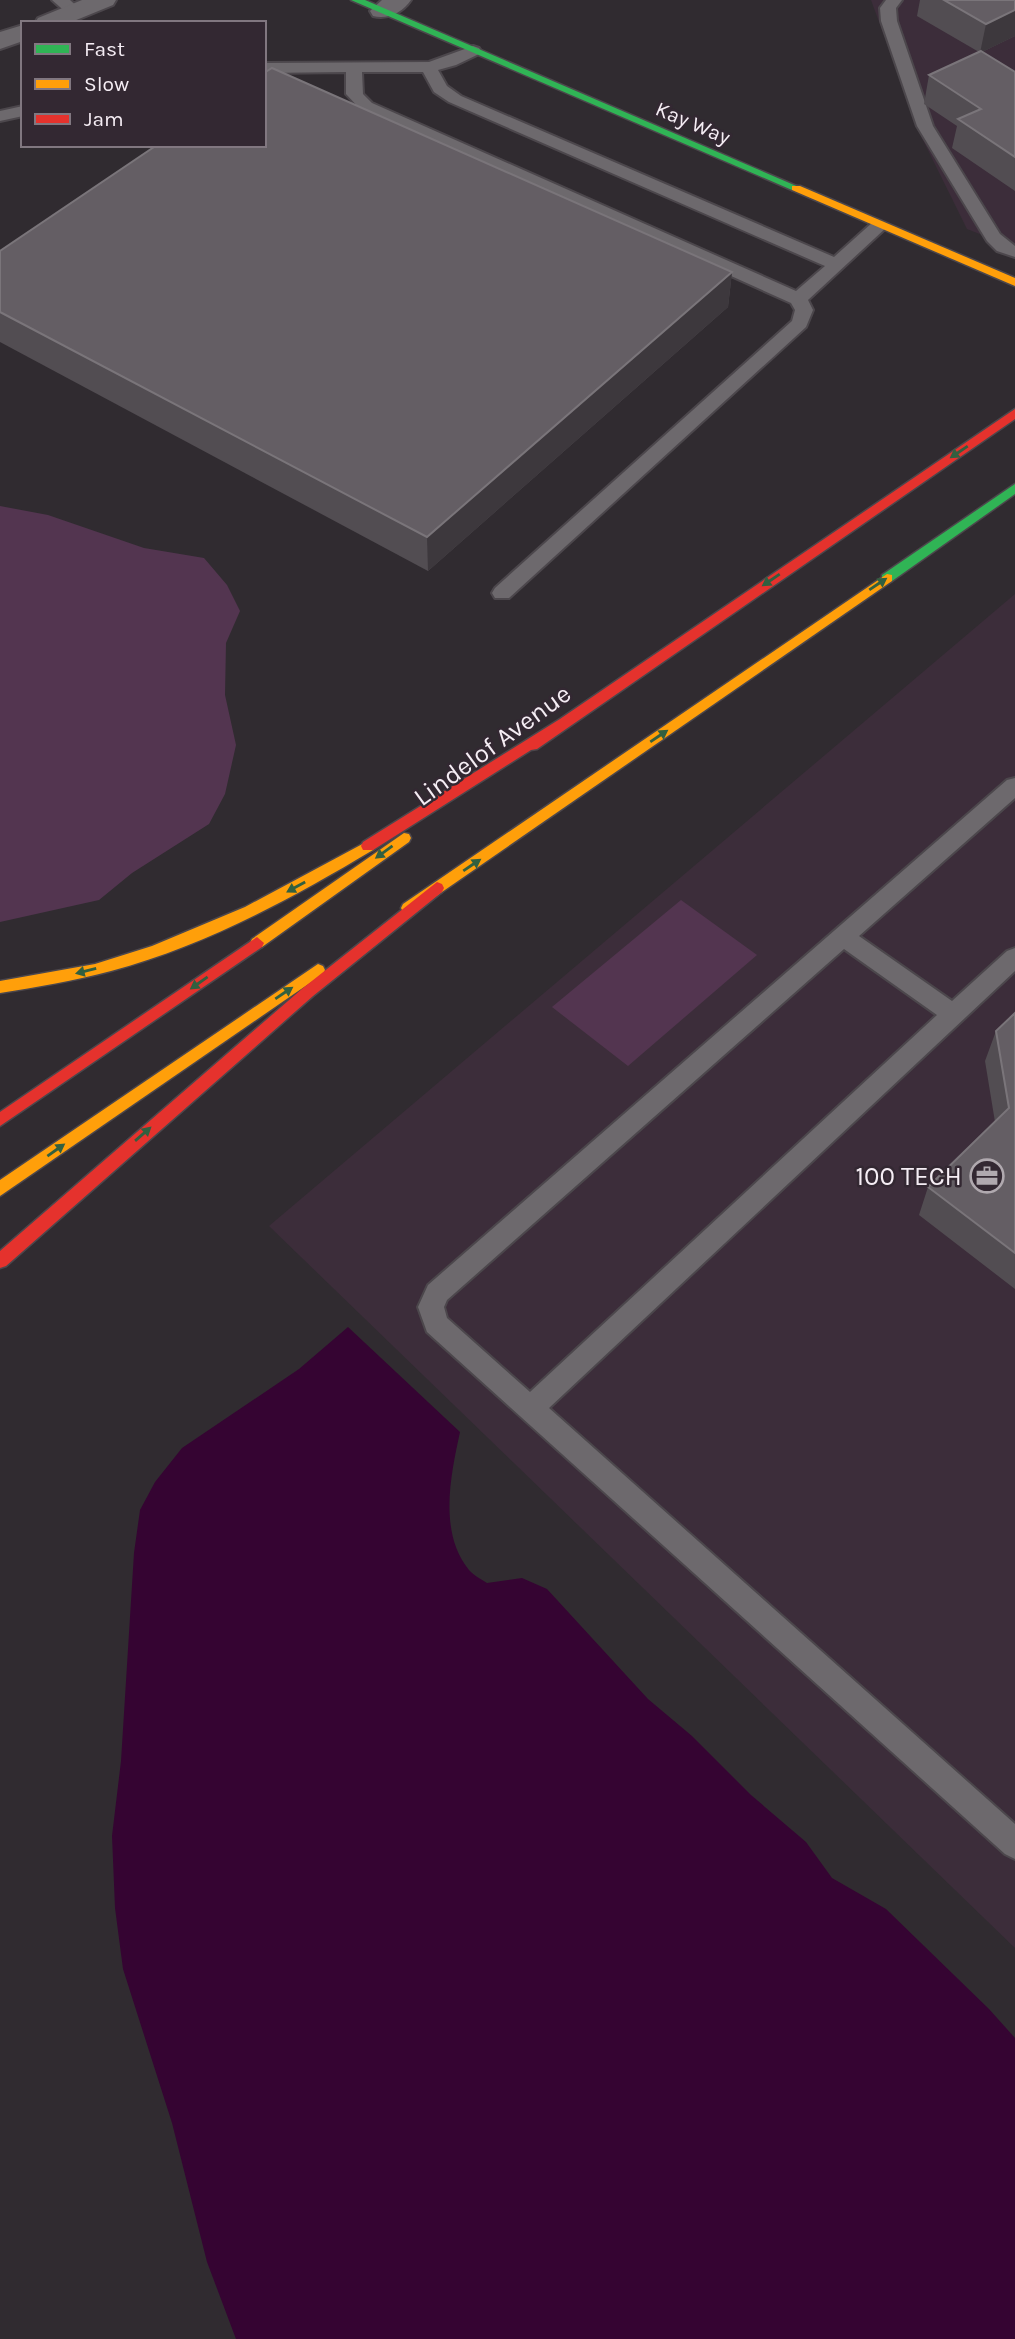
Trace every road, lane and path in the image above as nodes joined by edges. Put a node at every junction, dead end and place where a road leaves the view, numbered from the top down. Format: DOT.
graph roads {
  1 [pos="104,0"];
  2 [pos="356,0"];
  3 [pos="894,0"];
  4 [pos="68,6"];
  5 [pos="390,6"];
  6 [pos="49,21"];
  7 [pos="21,33"];
  8 [pos="0,41"];
  9 [pos="473,51"];
  10 [pos="355,67"];
  11 [pos="429,67"];
  12 [pos="266,68"];
  13 [pos="21,111"];
  14 [pos="1,116"];
  15 [pos="879,226"];
  16 [pos="1015,255"];
  17 [pos="836,264"];
  18 [pos="994,273"];
  19 [pos="1015,282"];
  20 [pos="798,299"];
  21 [pos="1015,413"];
  22 [pos="1015,488"];
  23 [pos="502,593"];
  24 [pos="563,723"];
  25 [pos="1013,791"];
  26 [pos="438,888"];
  27 [pos="844,937"];
  28 [pos="1015,957"];
  29 [pos="0,988"];
  30 [pos="953,1014"];
  31 [pos="0,1120"];
  32 [pos="0,1189"];
  33 [pos="0,1261"];
  34 [pos="532,1407"];
  35 [pos="1015,1844"];
  1 -- 4 [label="street"];
  2 -- 5 [label="main road, Kay Way"];
  3 -- 16 [label="lane"];
  4 -- 6 [label="street"];
  5 -- 9 [label="main road, Kay Way"];
  7 -- 8 [label="street"];
  9 -- 11 [label="lane"];
  9 -- 15 [label="main road, Kay Way"];
  10 -- 11 [label="lane"];
  10 -- 12 [label="lane"];
  10 -- 20 [label="lane"];
  11 -- 17 [label="lane"];
  13 -- 14 [label="lane"];
  15 -- 17 [label="lane"];
  15 -- 18 [label="main road, Kay Way"];
  16 -- 18 [label="lane"];
  17 -- 20 [label="lane"];
  18 -- 19 [label="main road, Kay Way"];
  20 -- 23 [label="lane"];
  21 -- 24 [label="main road, Lindelof Avenue, one-way"];
  26 -- 22 [label="main road, one-way"];
  24 -- 29 [label="main road, one-way"];
  24 -- 31 [label="main road, Lindelof Avenue, one-way"];
  25 -- 27 [label="lane"];
  32 -- 26 [label="main road, one-way"];
  33 -- 26 [label="main road, one-way"];
  27 -- 30 [label="lane"];
  27 -- 34 [label="lane"];
  28 -- 30 [label="lane"];
  30 -- 34 [label="lane"];
  34 -- 35 [label="lane"];
}
